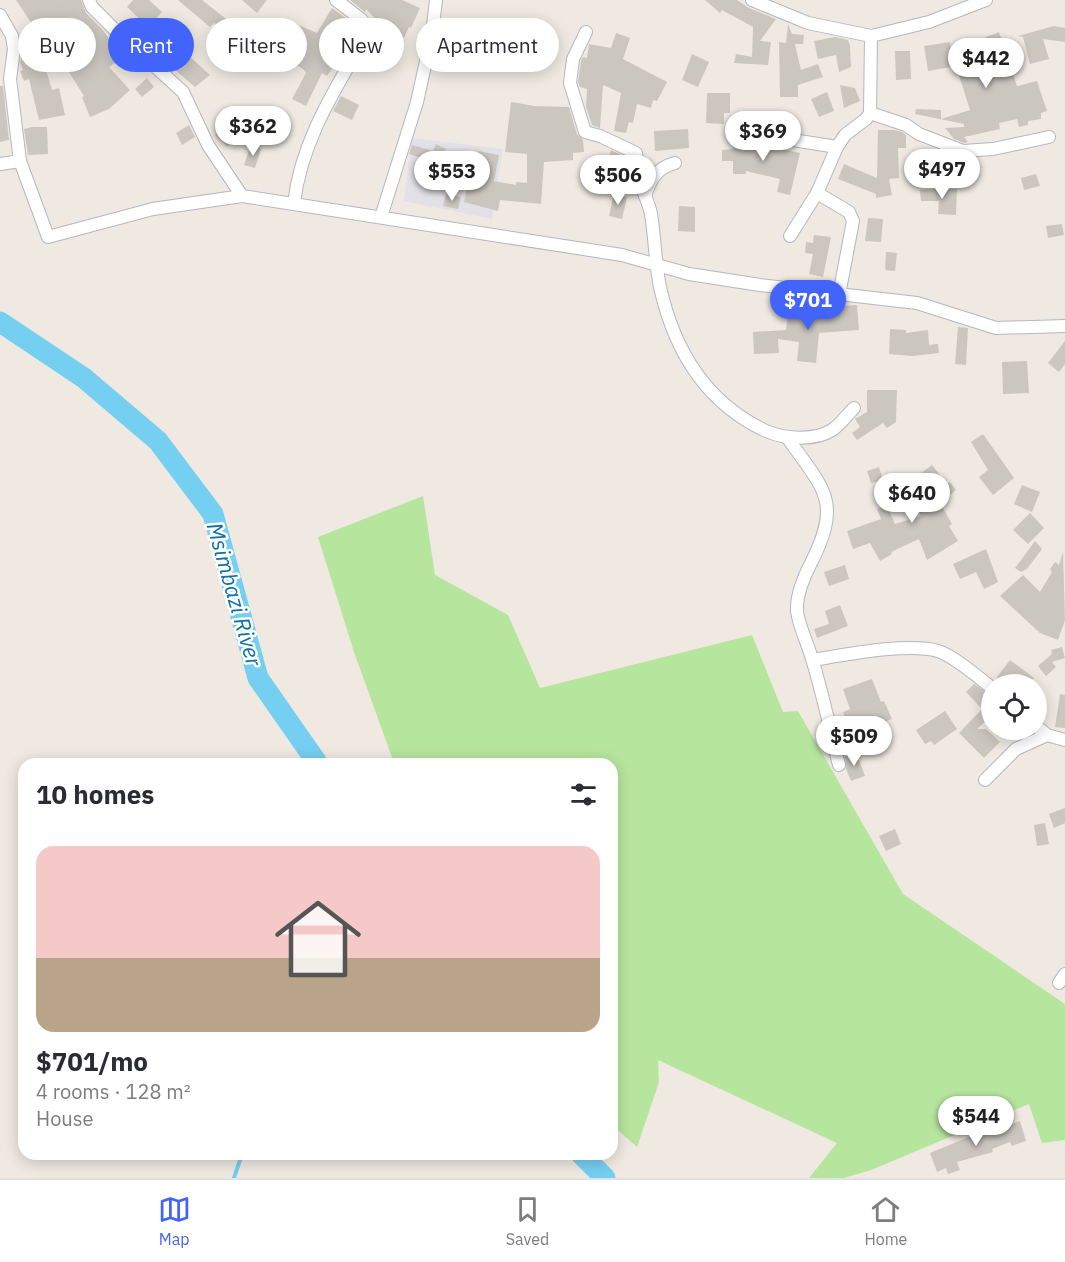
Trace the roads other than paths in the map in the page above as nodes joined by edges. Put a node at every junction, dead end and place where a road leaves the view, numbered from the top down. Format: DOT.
graph roads {
  1 [pos="89,0"];
  2 [pos="336,0"];
  3 [pos="435,0"];
  4 [pos="986,0"];
  5 [pos="754,1"];
  6 [pos="0,15"];
  7 [pos="586,32"];
  8 [pos="871,36"];
  9 [pos="870,113"];
  10 [pos="749,133"];
  11 [pos="1049,137"];
  12 [pos="837,147"];
  13 [pos="20,161"];
  14 [pos="675,163"];
  15 [pos="0,164"];
  16 [pos="817,193"];
  17 [pos="242,196"];
  18 [pos="645,196"];
  19 [pos="294,203"];
  20 [pos="381,217"];
  21 [pos="790,236"];
  22 [pos="657,265"];
  23 [pos="839,295"];
  24 [pos="1065,326"];
  25 [pos="854,408"];
  26 [pos="787,437"];
  27 [pos="813,660"];
  28 [pos="981,680"];
  29 [pos="1047,735"];
  30 [pos="1036,740"];
  31 [pos="1065,740"];
  32 [pos="839,765"];
  33 [pos="986,780"];
  1 -- 17 [label="street"];
  2 -- 19 [label="street"];
  3 -- 20 [label="street"];
  4 -- 8 [label="street"];
  5 -- 8 [label="street"];
  6 -- 13 [label="street"];
  7 -- 18 [label="street"];
  8 -- 9 [label="street"];
  9 -- 11 [label="street"];
  9 -- 12 [label="street"];
  10 -- 12 [label="street"];
  12 -- 16 [label="street"];
  13 -- 15 [label="street"];
  13 -- 17 [label="street"];
  14 -- 18 [label="street"];
  16 -- 21 [label="street"];
  16 -- 23 [label="street"];
  17 -- 19 [label="street"];
  18 -- 22 [label="street"];
  19 -- 20 [label="street"];
  20 -- 22 [label="street"];
  22 -- 23 [label="street"];
  22 -- 26 [label="street"];
  23 -- 24 [label="street"];
  25 -- 26 [label="street"];
  26 -- 27 [label="street"];
  27 -- 28 [label="street"];
  27 -- 32 [label="street"];
  29 -- 31 [label="street"];
  30 -- 33 [label="street"];
}
